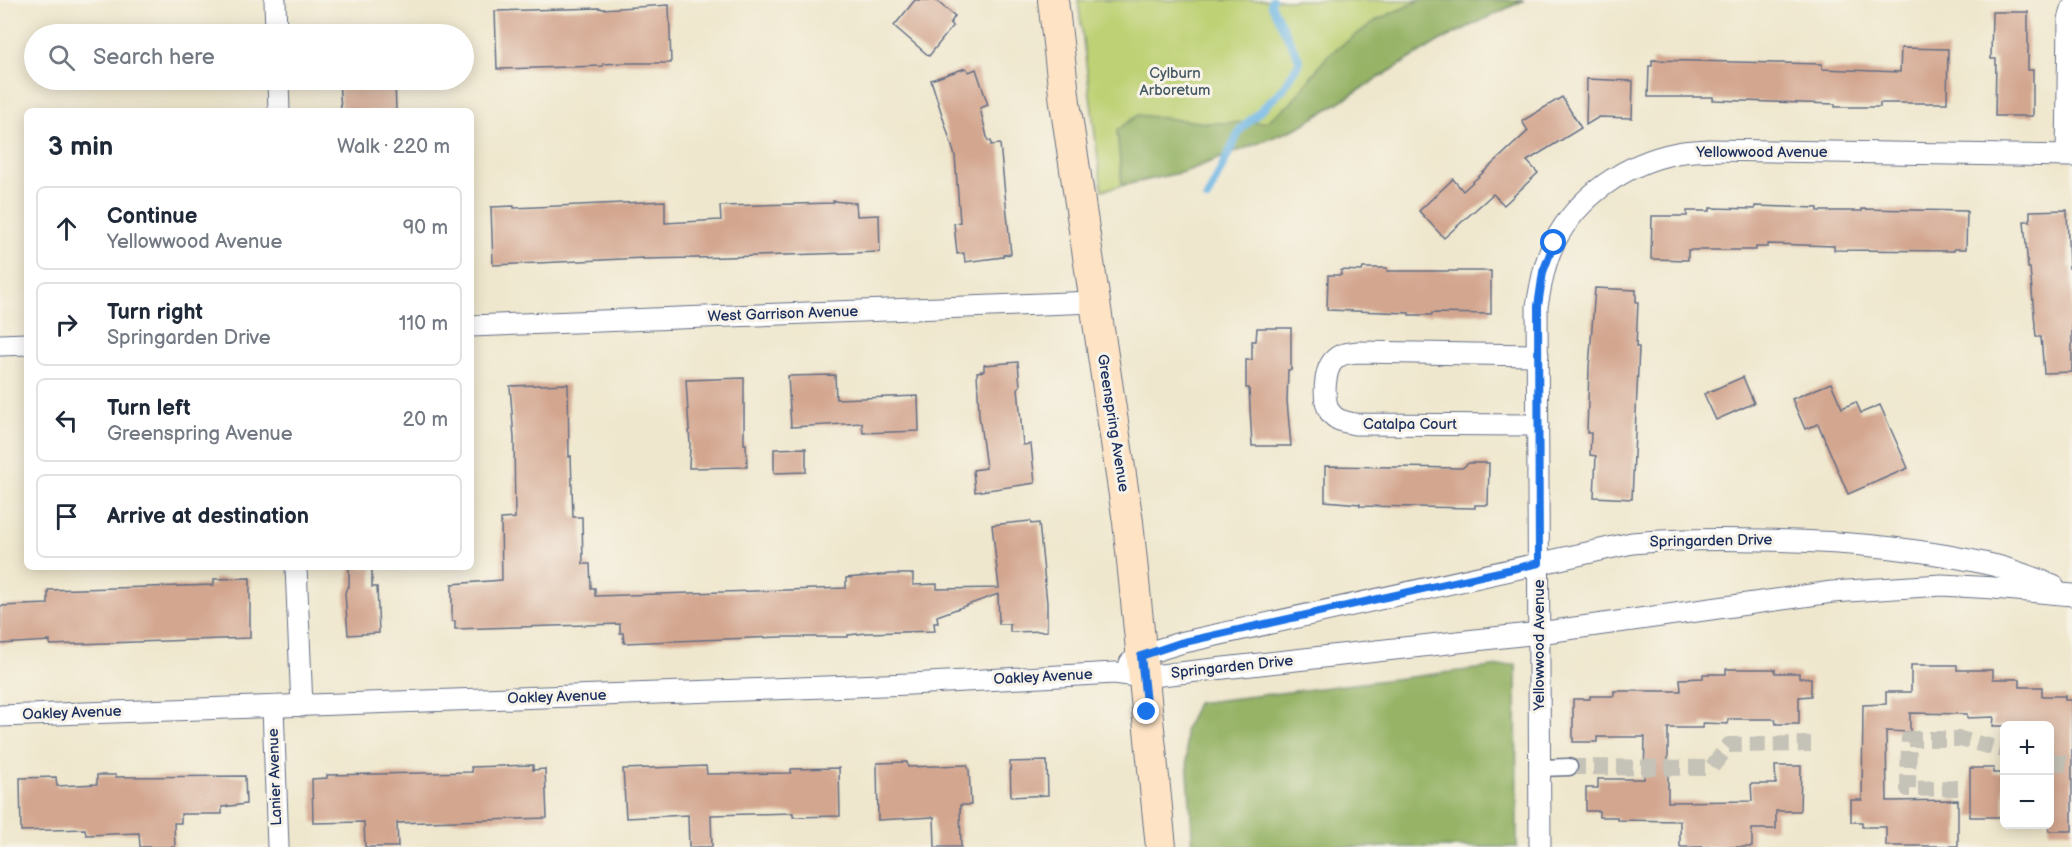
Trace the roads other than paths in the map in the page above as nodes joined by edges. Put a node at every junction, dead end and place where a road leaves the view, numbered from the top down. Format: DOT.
graph roads {
  1 [pos="275,0"];
  2 [pos="1053,0"];
  3 [pos="2072,9"];
  4 [pos="276,24"];
  5 [pos="278,90"];
  6 [pos="279,108"];
  7 [pos="2069,155"];
  8 [pos="1094,302"];
  9 [pos="474,326"];
  10 [pos="24,344"];
  11 [pos="0,345"];
  12 [pos="1538,355"];
  13 [pos="1538,425"];
  14 [pos="1539,563"];
  15 [pos="296,570"];
  16 [pos="2072,593"];
  17 [pos="1539,633"];
  18 [pos="1133,668"];
  19 [pos="302,706"];
  20 [pos="273,707"];
  21 [pos="0,716"];
  22 [pos="1569,767"];
  23 [pos="1540,768"];
  24 [pos="278,847"];
  25 [pos="1161,847"];
  26 [pos="1540,847"];
  1 -- 4 [label="street"];
  2 -- 8 [label="main road, Greenspring Avenue"];
  3 -- 7 [label="street"];
  5 -- 6 [label="street"];
  7 -- 12 [label="street, Yellowwood Avenue"];
  8 -- 9 [label="street, West Garrison Avenue"];
  8 -- 18 [label="main road, Greenspring Avenue"];
  10 -- 11 [label="street"];
  12 -- 13 [label="street, Yellowwood Avenue"];
  12 -- 13 [label="street, Catalpa Court"];
  13 -- 14 [label="street, Yellowwood Avenue"];
  14 -- 16 [label="street, Springarden Drive"];
  14 -- 17 [label="street, Yellowwood Avenue"];
  14 -- 18 [label="street, Springarden Drive"];
  15 -- 19 [label="street"];
  16 -- 17 [label="street, Springarden Drive"];
  17 -- 18 [label="street, Springarden Drive"];
  17 -- 23 [label="street, Yellowwood Avenue"];
  18 -- 19 [label="street, Oakley Avenue"];
  18 -- 25 [label="main road, Greenspring Avenue"];
  19 -- 20 [label="street, Oakley Avenue"];
  20 -- 21 [label="street, Oakley Avenue"];
  20 -- 24 [label="street, Lanier Avenue"];
  22 -- 23 [label="street"];
  23 -- 26 [label="street, Yellowwood Avenue"];
}
